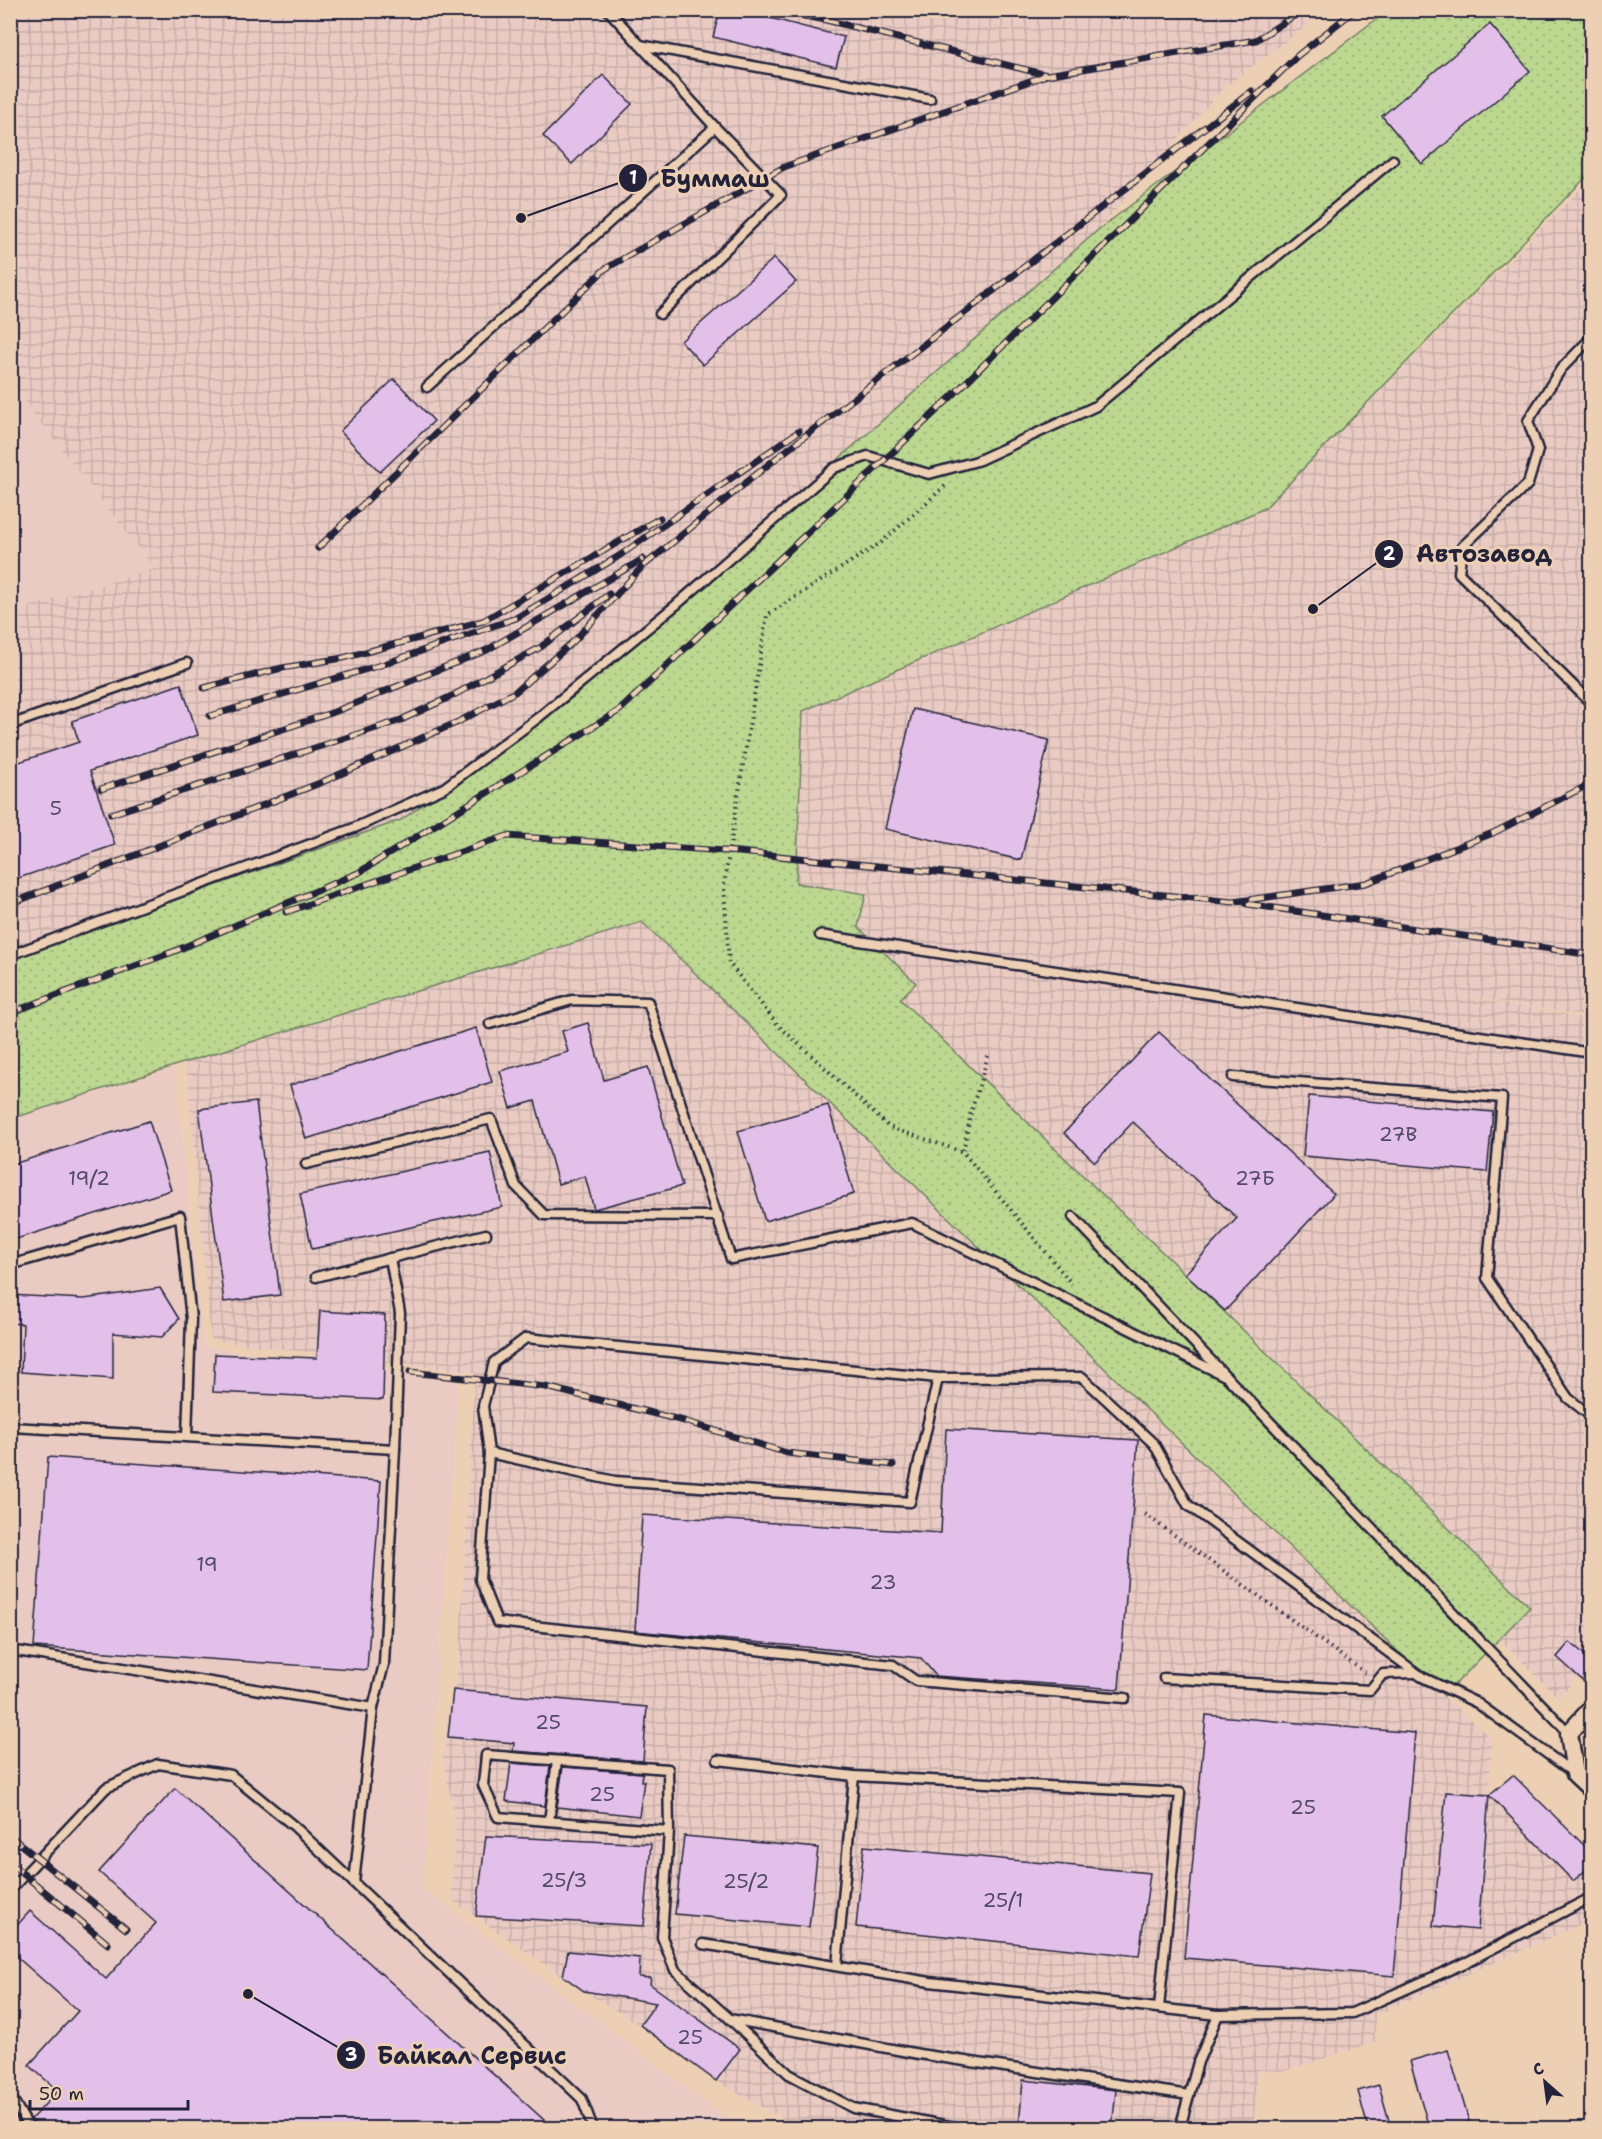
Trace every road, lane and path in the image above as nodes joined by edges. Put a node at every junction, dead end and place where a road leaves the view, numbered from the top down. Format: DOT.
graph roads {
  1 [pos="608,10"];
  2 [pos="640,45"];
  3 [pos="930,99"];
  4 [pos="716,127"];
  5 [pos="1393,160"];
  6 [pos="660,314"];
  7 [pos="1592,337"];
  8 [pos="428,387"];
  9 [pos="946,485"];
  10 [pos="187,663"];
  11 [pos="1592,704"];
  12 [pos="10,725"];
  13 [pos="820,935"];
  14 [pos="10,955"];
  15 [pos="490,1024"];
  16 [pos="1592,1053"];
  17 [pos="988,1056"];
  18 [pos="1233,1077"];
  19 [pos="963,1152"];
  20 [pos="306,1164"];
  21 [pos="718,1216"];
  22 [pos="1073,1217"];
  23 [pos="486,1234"];
  24 [pos="390,1258"];
  25 [pos="10,1265"];
  26 [pos="316,1276"];
  27 [pos="1073,1286"];
  28 [pos="1227,1377"];
  29 [pos="938,1378"];
  30 [pos="1592,1417"];
  31 [pos="11,1425"];
  32 [pos="187,1437"];
  33 [pos="395,1449"];
  34 [pos="489,1453"];
  35 [pos="10,1466"];
  36 [pos="1145,1514"];
  37 [pos="10,1650"];
  38 [pos="1416,1673"];
  39 [pos="1164,1678"];
  40 [pos="1377,1681"];
  41 [pos="1125,1698"];
  42 [pos="373,1708"];
  43 [pos="1592,1708"];
  44 [pos="1569,1733"];
  45 [pos="718,1760"];
  46 [pos="557,1761"];
  47 [pos="1575,1774"];
  48 [pos="855,1776"];
  49 [pos="1592,1790"];
  50 [pos="549,1821"];
  51 [pos="669,1831"];
  52 [pos="354,1883"];
  53 [pos="10,1890"];
  54 [pos="1592,1896"];
  55 [pos="703,1944"];
  56 [pos="837,1966"];
  57 [pos="1160,2008"];
  58 [pos="1218,2015"];
  59 [pos="730,2019"];
  60 [pos="10,2095"];
  61 [pos="1189,2095"];
  62 [pos="29,2128"];
  63 [pos="594,2128"];
  64 [pos="960,2128"];
  65 [pos="1180,2128"];
  1 -- 2 [label="lane"];
  2 -- 3 [label="lane"];
  2 -- 4 [label="lane"];
  4 -- 6 [label="lane"];
  4 -- 8 [label="lane"];
  5 -- 14 [label="lane"];
  7 -- 11 [label="lane"];
  9 -- 19 [label="path"];
  10 -- 12 [label="lane"];
  13 -- 16 [label="lane"];
  15 -- 21 [label="lane"];
  17 -- 19 [label="path"];
  18 -- 30 [label="lane"];
  19 -- 27 [label="path"];
  20 -- 21 [label="lane"];
  21 -- 28 [label="lane"];
  22 -- 28 [label="lane"];
  23 -- 24 [label="lane"];
  24 -- 26 [label="lane"];
  24 -- 33 [label="lane"];
  25 -- 32 [label="lane"];
  28 -- 44 [label="lane"];
  29 -- 34 [label="lane"];
  29 -- 34 [label="lane"];
  29 -- 38 [label="lane"];
  31 -- 32 [label="lane"];
  31 -- 35 [label="lane"];
  32 -- 33 [label="lane"];
  33 -- 42 [label="lane"];
  34 -- 41 [label="lane"];
  36 -- 40 [label="path"];
  37 -- 42 [label="lane"];
  38 -- 40 [label="lane"];
  38 -- 47 [label="lane"];
  39 -- 40 [label="lane"];
  42 -- 52 [label="lane"];
  43 -- 44 [label="street"];
  44 -- 47 [label="street"];
  45 -- 48 [label="lane"];
  46 -- 50 [label="lane"];
  46 -- 50 [label="lane"];
  46 -- 51 [label="lane"];
  47 -- 49 [label="street"];
  48 -- 56 [label="lane"];
  48 -- 57 [label="lane"];
  50 -- 51 [label="lane"];
  51 -- 59 [label="lane"];
  52 -- 53 [label="lane"];
  52 -- 63 [label="lane"];
  54 -- 58 [label="lane"];
  55 -- 56 [label="lane"];
  56 -- 57 [label="lane"];
  57 -- 58 [label="lane"];
  58 -- 61 [label="lane"];
  59 -- 61 [label="lane"];
  59 -- 64 [label="lane"];
  60 -- 62 [label="lane"];
  61 -- 65 [label="lane"];
}
